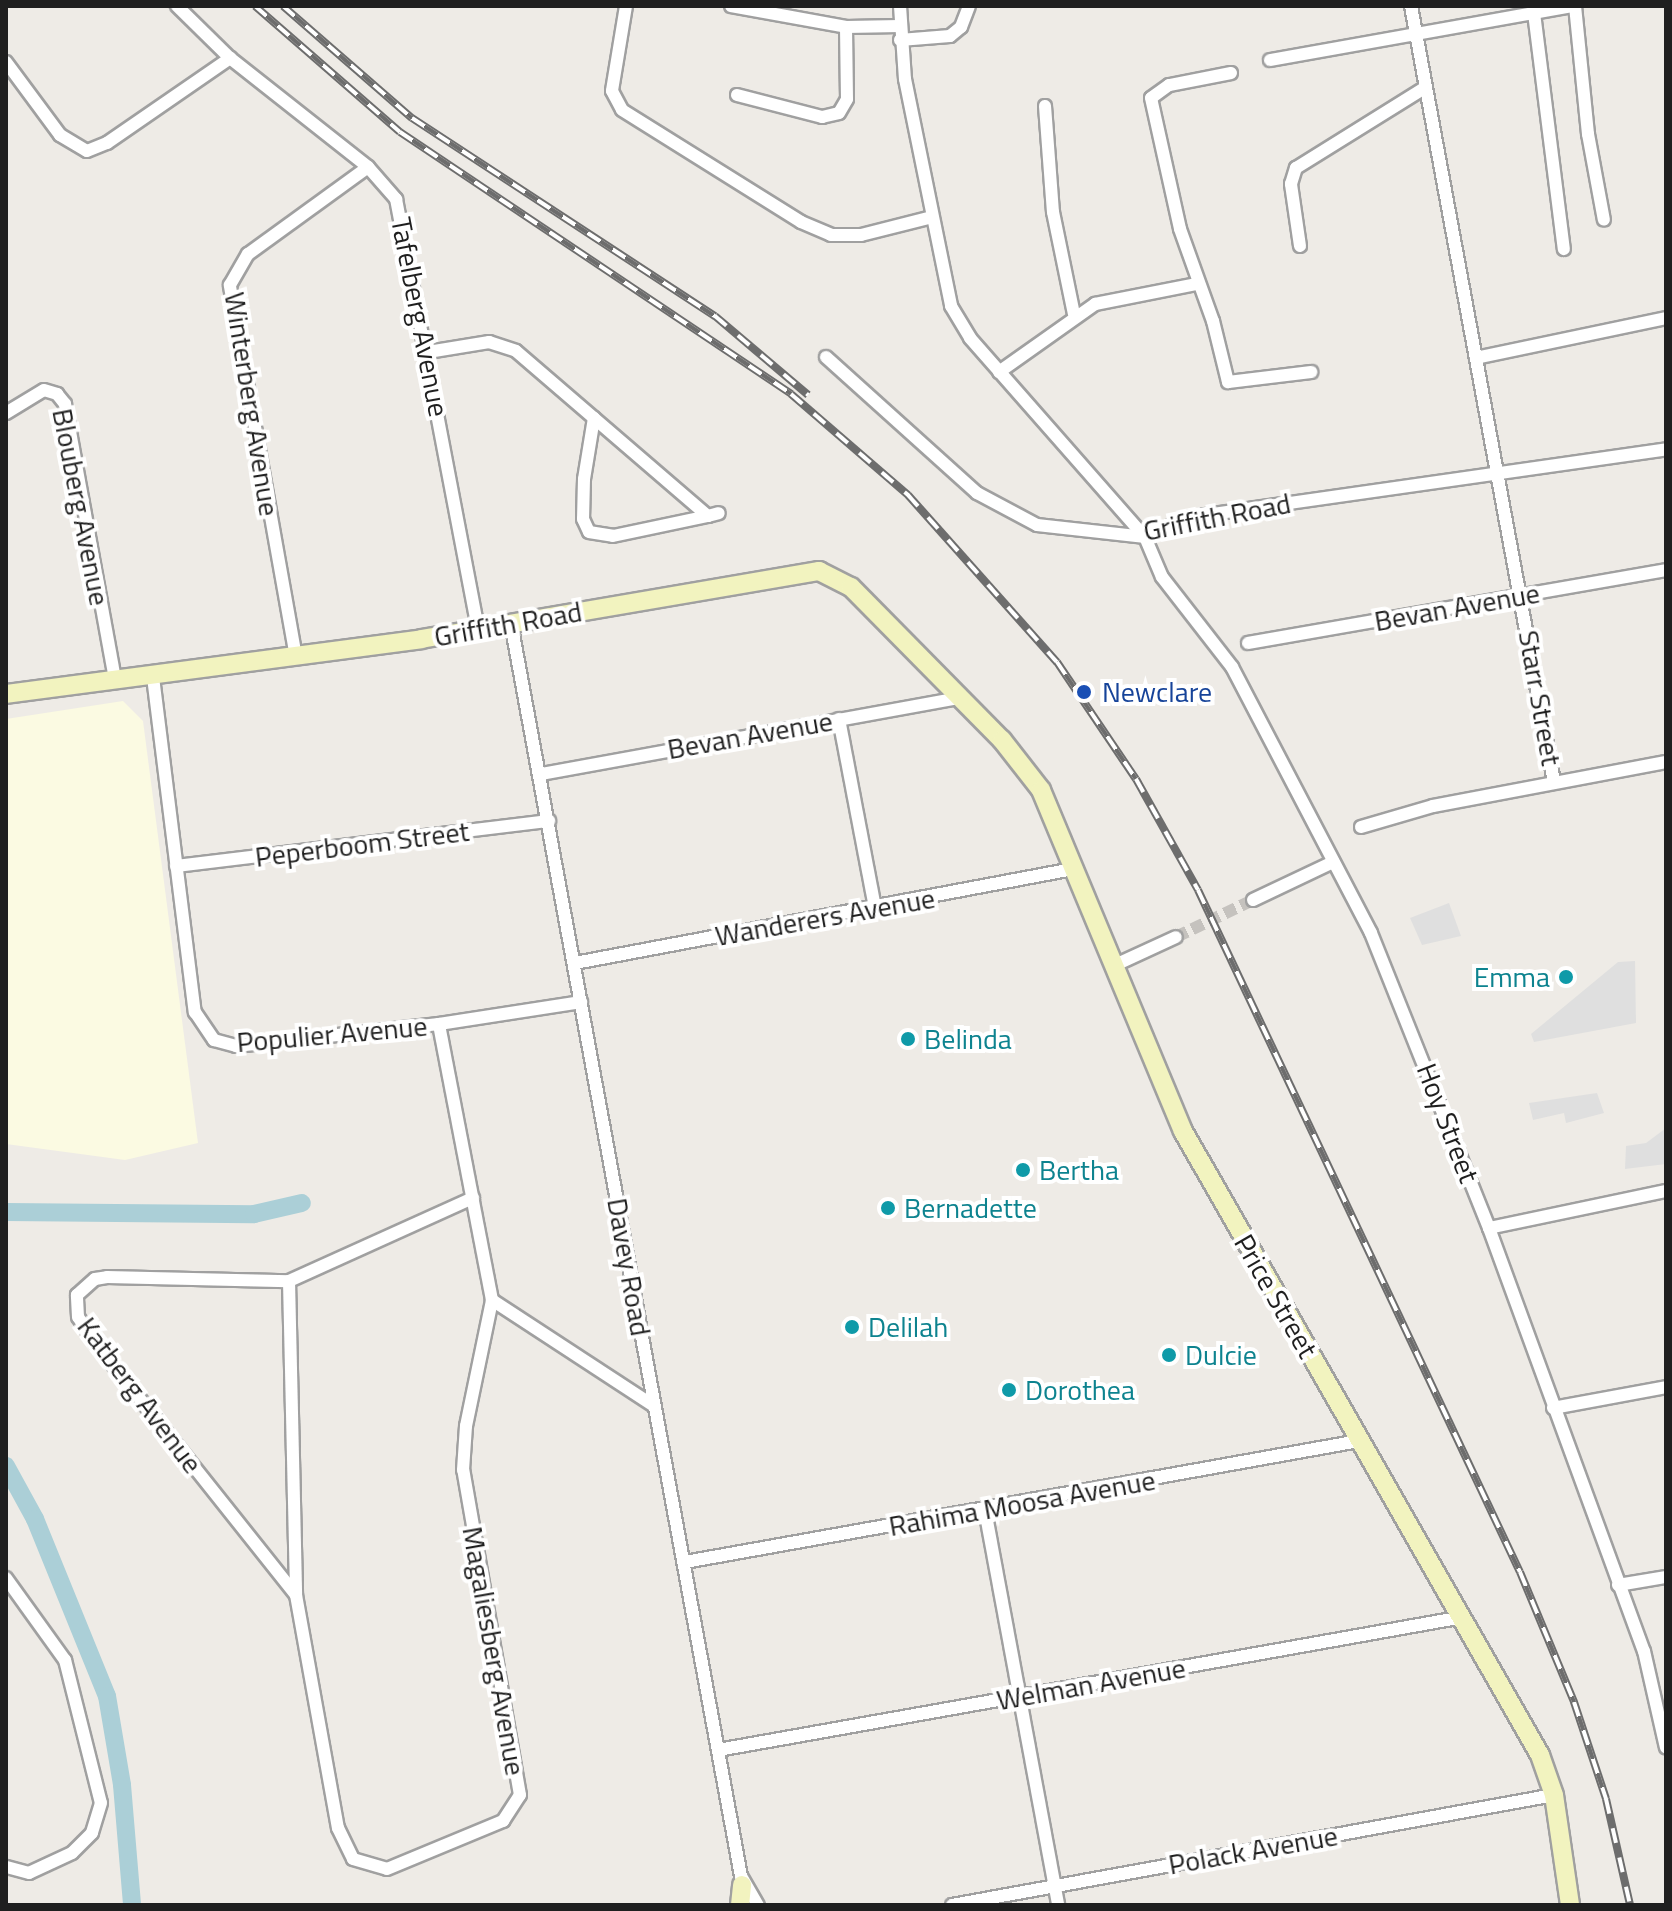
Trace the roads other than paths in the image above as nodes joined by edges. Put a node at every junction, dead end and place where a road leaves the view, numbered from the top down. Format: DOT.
graph roads {
  1 [pos="177,6"];
  2 [pos="626,6"];
  3 [pos="731,6"];
  4 [pos="900,6"];
  5 [pos="969,6"];
  6 [pos="1411,6"];
  7 [pos="1574,6"];
  8 [pos="1534,13"];
  9 [pos="900,26"];
  10 [pos="846,27"];
  11 [pos="1416,35"];
  12 [pos="900,40"];
  13 [pos="230,58"];
  14 [pos="1270,60"];
  15 [pos="6,62"];
  16 [pos="1231,73"];
  17 [pos="1426,87"];
  18 [pos="737,95"];
  19 [pos="1045,106"];
  20 [pos="368,167"];
  21 [pos="932,217"];
  22 [pos="1604,220"];
  23 [pos="1300,246"];
  24 [pos="1564,249"];
  25 [pos="1197,284"];
  26 [pos="1074,314"];
  27 [pos="1666,318"];
  28 [pos="428,352"];
  29 [pos="826,357"];
  30 [pos="1476,358"];
  31 [pos="999,372"];
  32 [pos="1311,372"];
  33 [pos="6,413"];
  34 [pos="594,418"];
  35 [pos="1666,449"];
  36 [pos="1498,474"];
  37 [pos="1145,537"];
  38 [pos="1666,570"];
  39 [pos="1523,596"];
  40 [pos="511,623"];
  41 [pos="478,629"];
  42 [pos="1248,643"];
  43 [pos="296,657"];
  44 [pos="153,677"];
  45 [pos="115,679"];
  46 [pos="6,694"];
  47 [pos="959,698"];
  48 [pos="839,719"];
  49 [pos="1666,762"];
  50 [pos="541,774"];
  51 [pos="1554,782"];
  52 [pos="549,821"];
  53 [pos="1361,827"];
  54 [pos="1333,862"];
  55 [pos="176,866"];
  56 [pos="1073,869"];
  57 [pos="1253,900"];
  58 [pos="875,908"];
  59 [pos="1176,937"];
  60 [pos="575,963"];
  61 [pos="1113,966"];
  62 [pos="581,1002"];
  63 [pos="439,1024"];
  64 [pos="1666,1191"];
  65 [pos="473,1198"];
  66 [pos="1489,1228"];
  67 [pos="289,1281"];
  68 [pos="492,1300"];
  69 [pos="1666,1387"];
  70 [pos="654,1406"];
  71 [pos="1553,1408"];
  72 [pos="1359,1441"];
  73 [pos="985,1510"];
  74 [pos="685,1562"];
  75 [pos="1666,1577"];
  76 [pos="6,1578"];
  77 [pos="1618,1585"];
  78 [pos="296,1595"];
  79 [pos="1463,1617"];
  80 [pos="1018,1697"];
  81 [pos="1666,1748"];
  82 [pos="718,1750"];
  83 [pos="1554,1795"];
  84 [pos="12,1869"];
  85 [pos="742,1885"];
  86 [pos="1054,1886"];
  87 [pos="740,1905"];
  88 [pos="758,1905"];
  89 [pos="952,1905"];
  90 [pos="1058,1905"];
  91 [pos="1570,1905"];
  1 -- 13 [label="street, Tafelberg Avenue"];
  2 -- 21 [label="street"];
  3 -- 10 [label="street"];
  4 -- 9 [label="street, Hoy Street"];
  5 -- 12 [label="street"];
  6 -- 11 [label="street, Starr Street"];
  7 -- 8 [label="street"];
  7 -- 22 [label="street"];
  8 -- 11 [label="street"];
  8 -- 24 [label="street"];
  9 -- 10 [label="street"];
  9 -- 12 [label="street, Hoy Street"];
  10 -- 18 [label="street"];
  11 -- 14 [label="street"];
  11 -- 17 [label="street, Starr Street"];
  12 -- 21 [label="street, Hoy Street"];
  13 -- 15 [label="street"];
  13 -- 20 [label="street, Tafelberg Avenue"];
  16 -- 25 [label="street"];
  17 -- 23 [label="street"];
  17 -- 30 [label="street, Starr Street"];
  19 -- 26 [label="street"];
  20 -- 28 [label="street, Tafelberg Avenue"];
  20 -- 43 [label="street, Winterberg Avenue"];
  21 -- 31 [label="street, Hoy Street"];
  25 -- 26 [label="street"];
  25 -- 32 [label="street"];
  26 -- 31 [label="street"];
  27 -- 30 [label="street"];
  28 -- 34 [label="street"];
  28 -- 41 [label="street, Tafelberg Avenue"];
  29 -- 37 [label="street, Griffith Road"];
  30 -- 36 [label="street, Starr Street"];
  31 -- 37 [label="street, Hoy Street"];
  33 -- 45 [label="street, Blouberg Avenue"];
  34 -- 34 [label="street"];
  35 -- 36 [label="street, Griffith Road"];
  36 -- 37 [label="street, Griffith Road"];
  36 -- 39 [label="street, Starr Street"];
  37 -- 54 [label="street, Hoy Street"];
  38 -- 39 [label="street, Bevan Avenue"];
  39 -- 42 [label="street, Bevan Avenue"];
  39 -- 51 [label="street, Starr Street"];
  40 -- 41 [label="street, Griffith Road"];
  40 -- 47 [label="street, Griffith Road"];
  40 -- 50 [label="street, Davey Road"];
  41 -- 43 [label="street, Griffith Road"];
  43 -- 44 [label="street, Griffith Road"];
  44 -- 45 [label="street, Griffith Road"];
  44 -- 55 [label="street, Populier Avenue"];
  45 -- 46 [label="street, Griffith Road"];
  47 -- 48 [label="street, Bevan Avenue"];
  47 -- 56 [label="street, Price Street"];
  48 -- 50 [label="street, Bevan Avenue"];
  48 -- 58 [label="street"];
  49 -- 51 [label="street"];
  50 -- 52 [label="street, Davey Road"];
  51 -- 53 [label="street"];
  52 -- 55 [label="street, Peperboom Street"];
  52 -- 60 [label="street, Davey Road"];
  54 -- 57 [label="street"];
  54 -- 66 [label="street, Hoy Street"];
  55 -- 63 [label="street, Populier Avenue"];
  56 -- 58 [label="street, Wanderers Avenue"];
  56 -- 61 [label="street, Price Street"];
  58 -- 60 [label="street, Wanderers Avenue"];
  59 -- 61 [label="street"];
  60 -- 62 [label="street, Davey Road"];
  61 -- 72 [label="street, Price Street"];
  62 -- 63 [label="street, Populier Avenue"];
  62 -- 70 [label="street, Davey Road"];
  63 -- 65 [label="street, Magaliesberg Avenue"];
  64 -- 66 [label="street"];
  65 -- 67 [label="street, Katberg Avenue"];
  65 -- 68 [label="street, Magaliesberg Avenue"];
  66 -- 71 [label="street, Hoy Street"];
  67 -- 78 [label="street, Magaliesberg Avenue"];
  67 -- 78 [label="street, Katberg Avenue"];
  68 -- 70 [label="street"];
  68 -- 78 [label="street, Magaliesberg Avenue"];
  69 -- 71 [label="street"];
  70 -- 74 [label="street, Davey Road"];
  71 -- 77 [label="street, Hoy Street"];
  72 -- 73 [label="street, Rahima Moosa Avenue"];
  72 -- 79 [label="street, Price Street"];
  73 -- 74 [label="street, Rahima Moosa Avenue"];
  73 -- 80 [label="street"];
  74 -- 82 [label="street, Davey Road"];
  75 -- 77 [label="street"];
  76 -- 84 [label="street"];
  77 -- 81 [label="street, Hoy Street"];
  79 -- 80 [label="street, Welman Avenue"];
  79 -- 83 [label="street, Price Street"];
  80 -- 82 [label="street, Welman Avenue"];
  80 -- 86 [label="street"];
  82 -- 85 [label="street, Davey Road"];
  83 -- 86 [label="street, Polack Avenue"];
  83 -- 91 [label="street, Price Street"];
  85 -- 87 [label="street"];
  85 -- 88 [label="street, Davey Road"];
  86 -- 89 [label="street, Polack Avenue"];
  86 -- 90 [label="street"];
}
